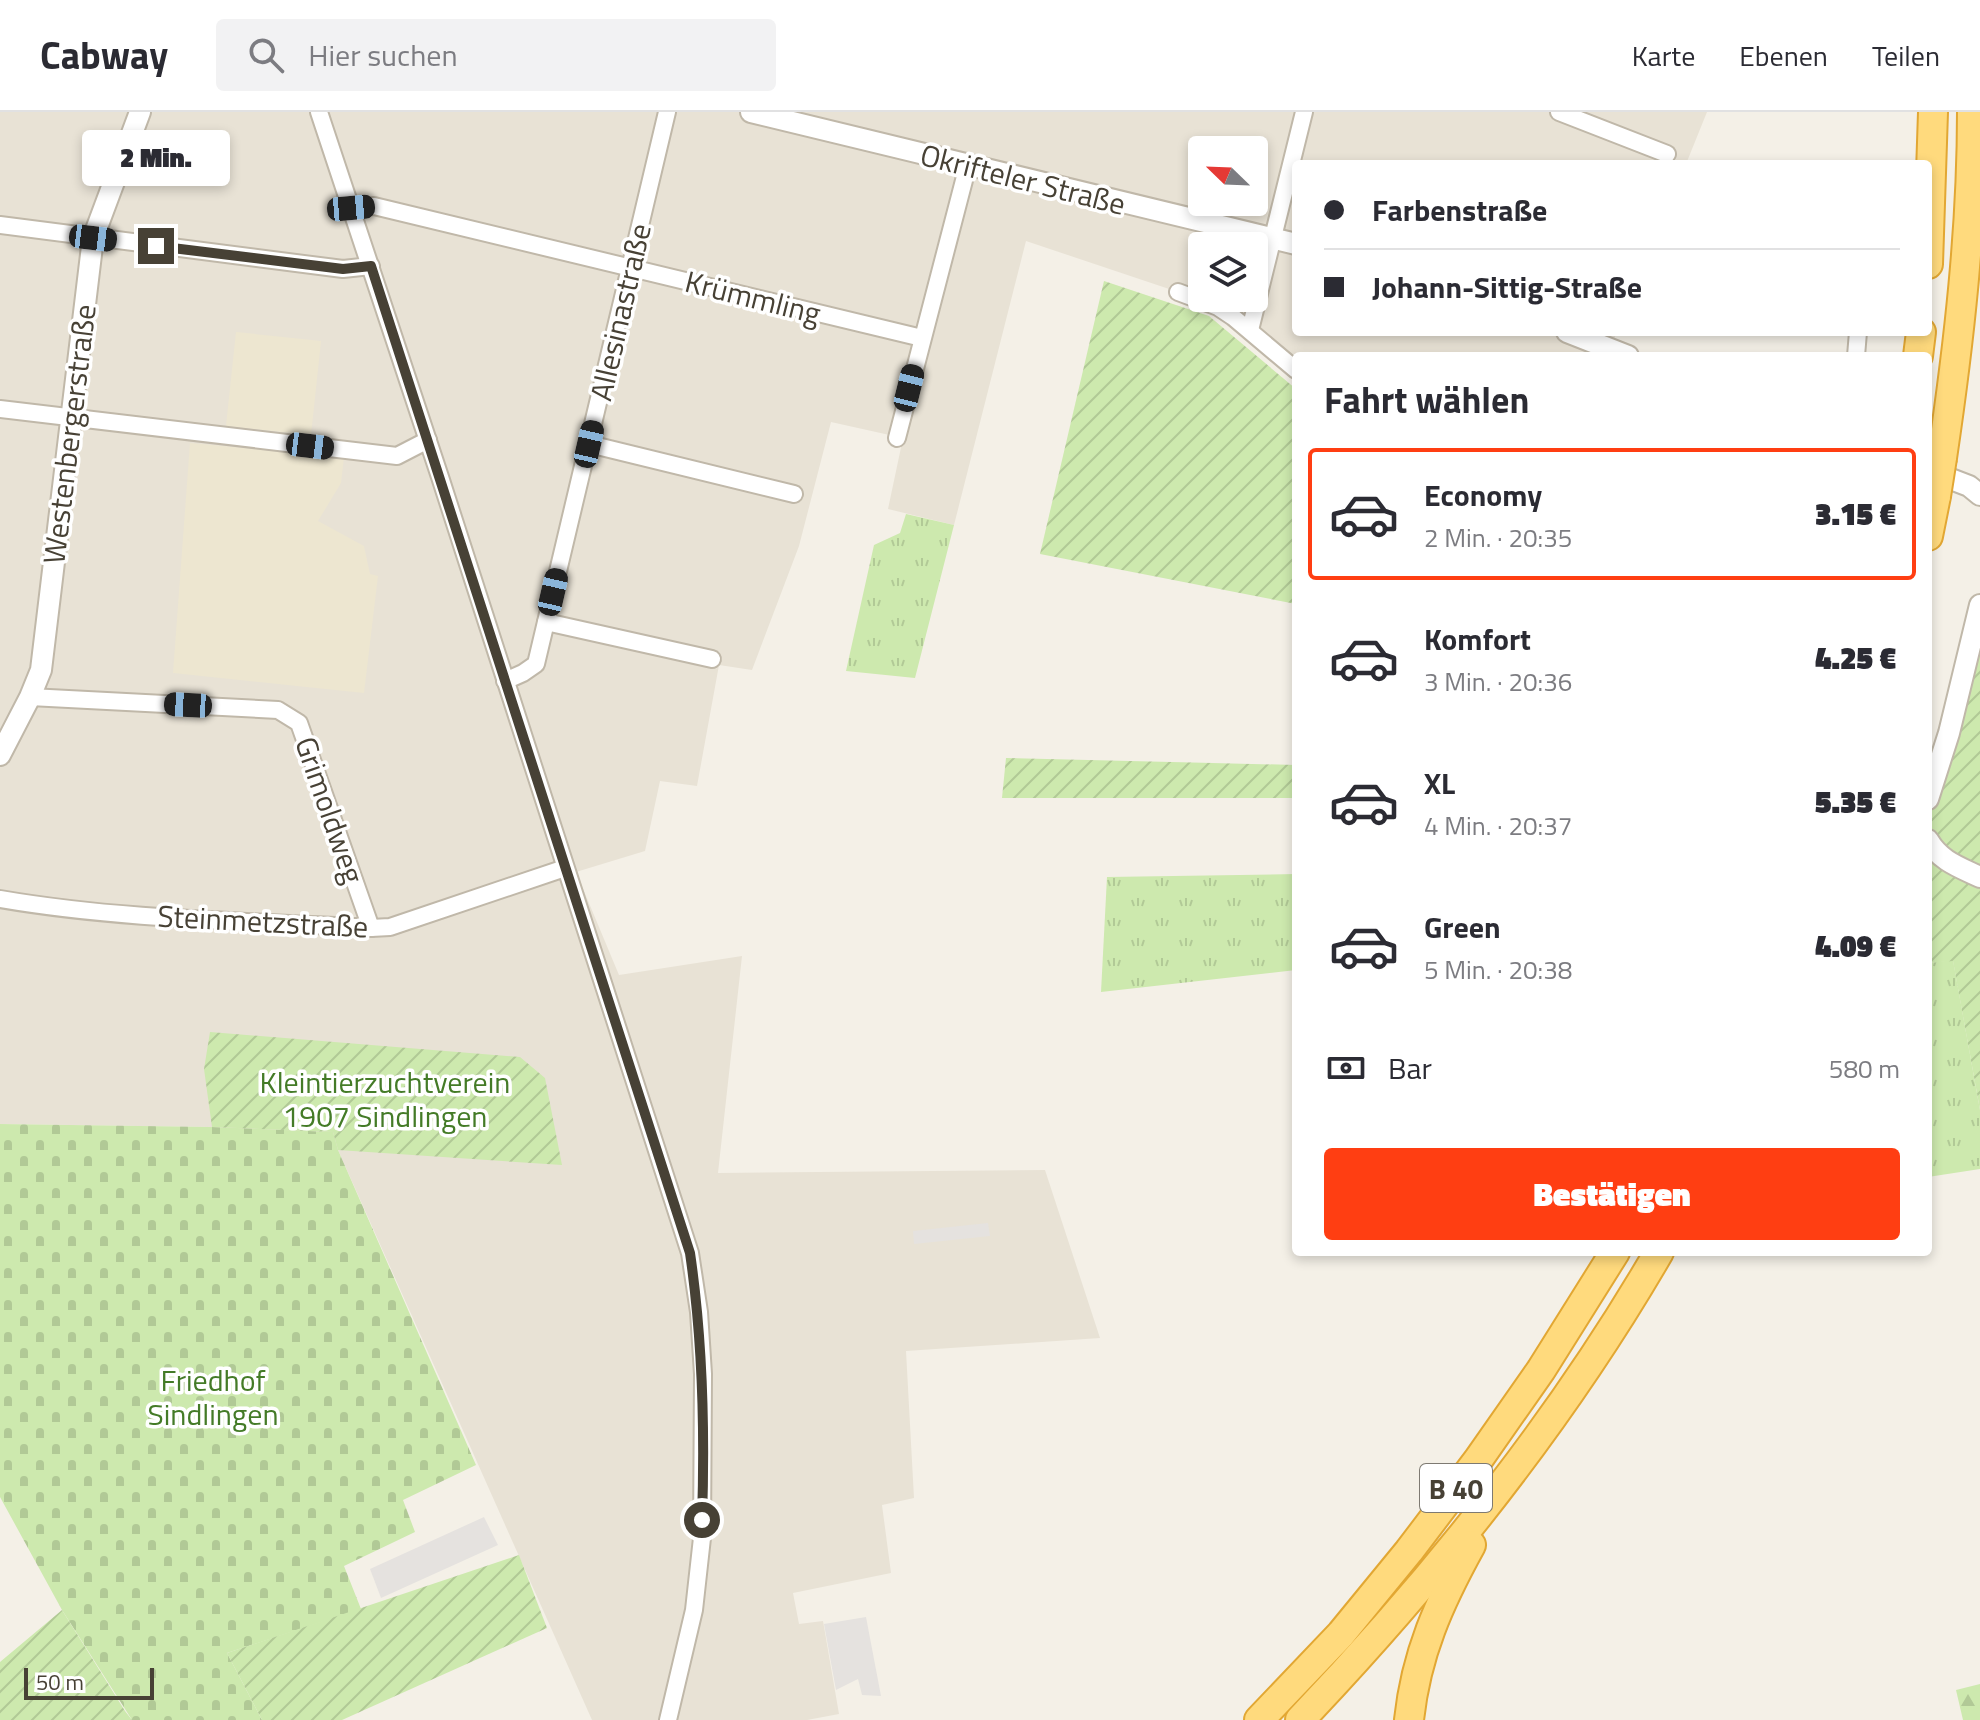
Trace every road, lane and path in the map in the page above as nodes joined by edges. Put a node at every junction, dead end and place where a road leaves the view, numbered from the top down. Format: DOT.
graph roads {
  1 [pos="140,112"];
  2 [pos="319,112"];
  3 [pos="667,112"];
  4 [pos="751,112"];
  5 [pos="1304,112"];
  6 [pos="1559,112"];
  7 [pos="1933,112"];
  8 [pos="1972,112"];
  9 [pos="1667,154"];
  10 [pos="1293,160"];
  11 [pos="1931,160"];
  12 [pos="1292,163"];
  13 [pos="968,165"];
  14 [pos="351,208"];
  15 [pos="0,225"];
  16 [pos="93,238"];
  17 [pos="1274,239"];
  18 [pos="1292,243"];
  19 [pos="371,266"];
  20 [pos="630,268"];
  21 [pos="1178,292"];
  22 [pos="1250,330"];
  23 [pos="1577,336"];
  24 [pos="922,338"];
  25 [pos="1618,352"];
  26 [pos="1292,367"];
  27 [pos="0,409"];
  28 [pos="71,418"];
  29 [pos="897,438"];
  30 [pos="428,440"];
  31 [pos="589,444"];
  32 [pos="1936,475"];
  33 [pos="794,494"];
  34 [pos="1980,495"];
  35 [pos="1932,506"];
  36 [pos="1980,605"];
  37 [pos="546,622"];
  38 [pos="712,659"];
  39 [pos="505,681"];
  40 [pos="30,697"];
  41 [pos="0,755"];
  42 [pos="1932,786"];
  43 [pos="1932,847"];
  44 [pos="565,868"];
  45 [pos="1980,877"];
  46 [pos="0,899"];
  47 [pos="371,928"];
  48 [pos="1612,1256"];
  49 [pos="1657,1256"];
  50 [pos="1506,1482"];
  51 [pos="1260,1715"];
  52 [pos="668,1720"];
  53 [pos="1300,1720"];
  54 [pos="1409,1720"];
  1 -- 16 [label="street, Westenbergerstraße"];
  2 -- 14 [label="street"];
  3 -- 20 [label="street, Allesinastraße"];
  4 -- 13 [label="street, Okrifteler Straße"];
  5 -- 10 [label="street"];
  6 -- 9 [label="street"];
  7 -- 11 [label="highway"];
  8 -- 32 [label="highway"];
  12 -- 17 [label="street"];
  13 -- 17 [label="street, Okrifteler Straße"];
  13 -- 24 [label="street"];
  14 -- 19 [label="street"];
  14 -- 20 [label="street, Krümmling"];
  15 -- 16 [label="street"];
  16 -- 19 [label="street"];
  16 -- 28 [label="street, Westenbergerstraße"];
  17 -- 18 [label="street, Okrifteler Straße"];
  17 -- 22 [label="street"];
  19 -- 30 [label="street"];
  20 -- 24 [label="street, Krümmling"];
  20 -- 31 [label="street, Allesinastraße"];
  21 -- 22 [label="street"];
  22 -- 26 [label="street"];
  23 -- 25 [label="street"];
  24 -- 29 [label="street"];
  27 -- 28 [label="street"];
  28 -- 30 [label="street"];
  28 -- 40 [label="street, Westenbergerstraße"];
  30 -- 39 [label="street"];
  31 -- 33 [label="street"];
  31 -- 37 [label="street, Allesinastraße"];
  32 -- 34 [label="street"];
  32 -- 35 [label="highway"];
  36 -- 42 [label="street"];
  37 -- 38 [label="street"];
  37 -- 39 [label="street, Allesinastraße"];
  39 -- 44 [label="street"];
  40 -- 41 [label="street, Westenbergerstraße"];
  40 -- 47 [label="street, Grimoldweg"];
  43 -- 45 [label="street"];
  44 -- 47 [label="street, Steinmetzstraße"];
  44 -- 52 [label="street"];
  46 -- 47 [label="street, Steinmetzstraße"];
  48 -- 51 [label="highway, B 40"];
  49 -- 50 [label="highway, B 40"];
  50 -- 53 [label="highway, B 40"];
  50 -- 54 [label="highway"];
}
